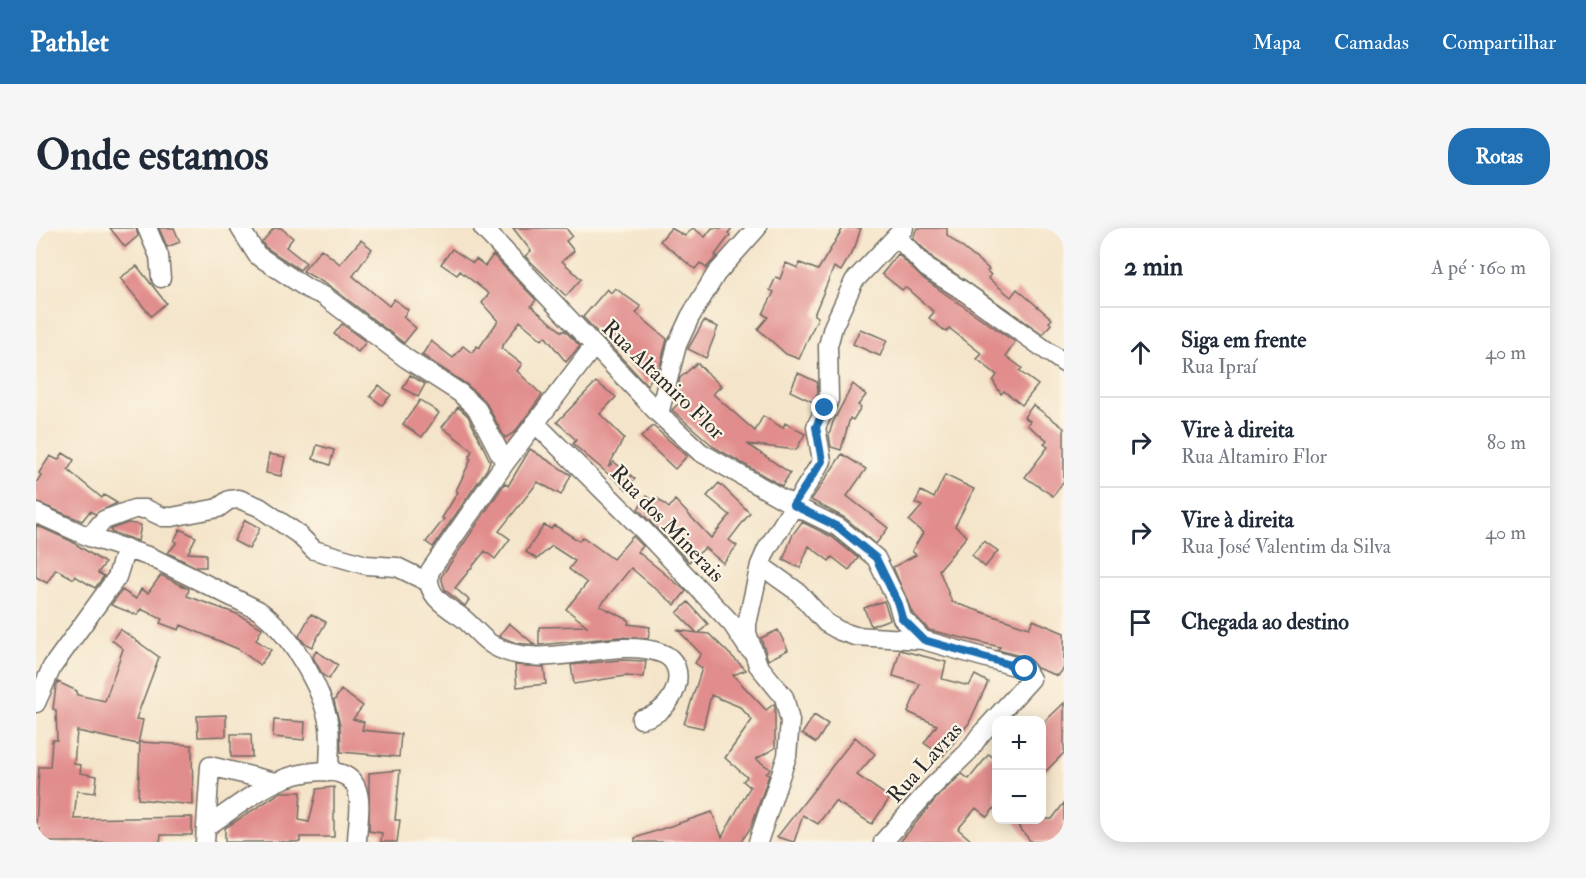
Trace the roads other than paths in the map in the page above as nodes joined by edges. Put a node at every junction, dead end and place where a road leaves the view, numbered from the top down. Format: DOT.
graph roads {
  1 [pos="147,228"];
  2 [pos="240,228"];
  3 [pos="757,228"];
  4 [pos="489,230"];
  5 [pos="902,231"];
  6 [pos="161,278"];
  7 [pos="594,346"];
  8 [pos="1064,363"];
  9 [pos="659,414"];
  10 [pos="535,423"];
  11 [pos="505,463"];
  12 [pos="793,505"];
  13 [pos="36,513"];
  14 [pos="88,537"];
  15 [pos="126,548"];
  16 [pos="760,565"];
  17 [pos="428,582"];
  18 [pos="924,640"];
  19 [pos="758,665"];
  20 [pos="36,703"];
  21 [pos="641,719"];
  22 [pos="329,772"];
  23 [pos="275,782"];
  24 [pos="206,835"];
  25 [pos="357,842"];
  26 [pos="758,842"];
  27 [pos="884,842"];
  1 -- 6 [label="street"];
  2 -- 11 [label="street"];
  3 -- 9 [label="street"];
  4 -- 7 [label="street, Rua Altamiro Flor"];
  5 -- 8 [label="street"];
  5 -- 12 [label="street"];
  7 -- 9 [label="street, Rua Altamiro Flor"];
  7 -- 10 [label="street"];
  9 -- 12 [label="street, Rua Altamiro Flor"];
  10 -- 11 [label="street"];
  10 -- 19 [label="street, Rua dos Minerais"];
  11 -- 17 [label="street"];
  12 -- 16 [label="street"];
  12 -- 18 [label="street, Rua Altamiro Flor"];
  13 -- 14 [label="street"];
  14 -- 15 [label="street"];
  14 -- 17 [label="street"];
  15 -- 20 [label="street"];
  15 -- 22 [label="street"];
  16 -- 18 [label="street"];
  16 -- 19 [label="street"];
  17 -- 21 [label="street"];
  18 -- 27 [label="street, Rua Lavras"];
  19 -- 26 [label="street"];
  22 -- 23 [label="street"];
  22 -- 25 [label="street"];
  23 -- 24 [label="street"];
  23 -- 24 [label="street"];
}
